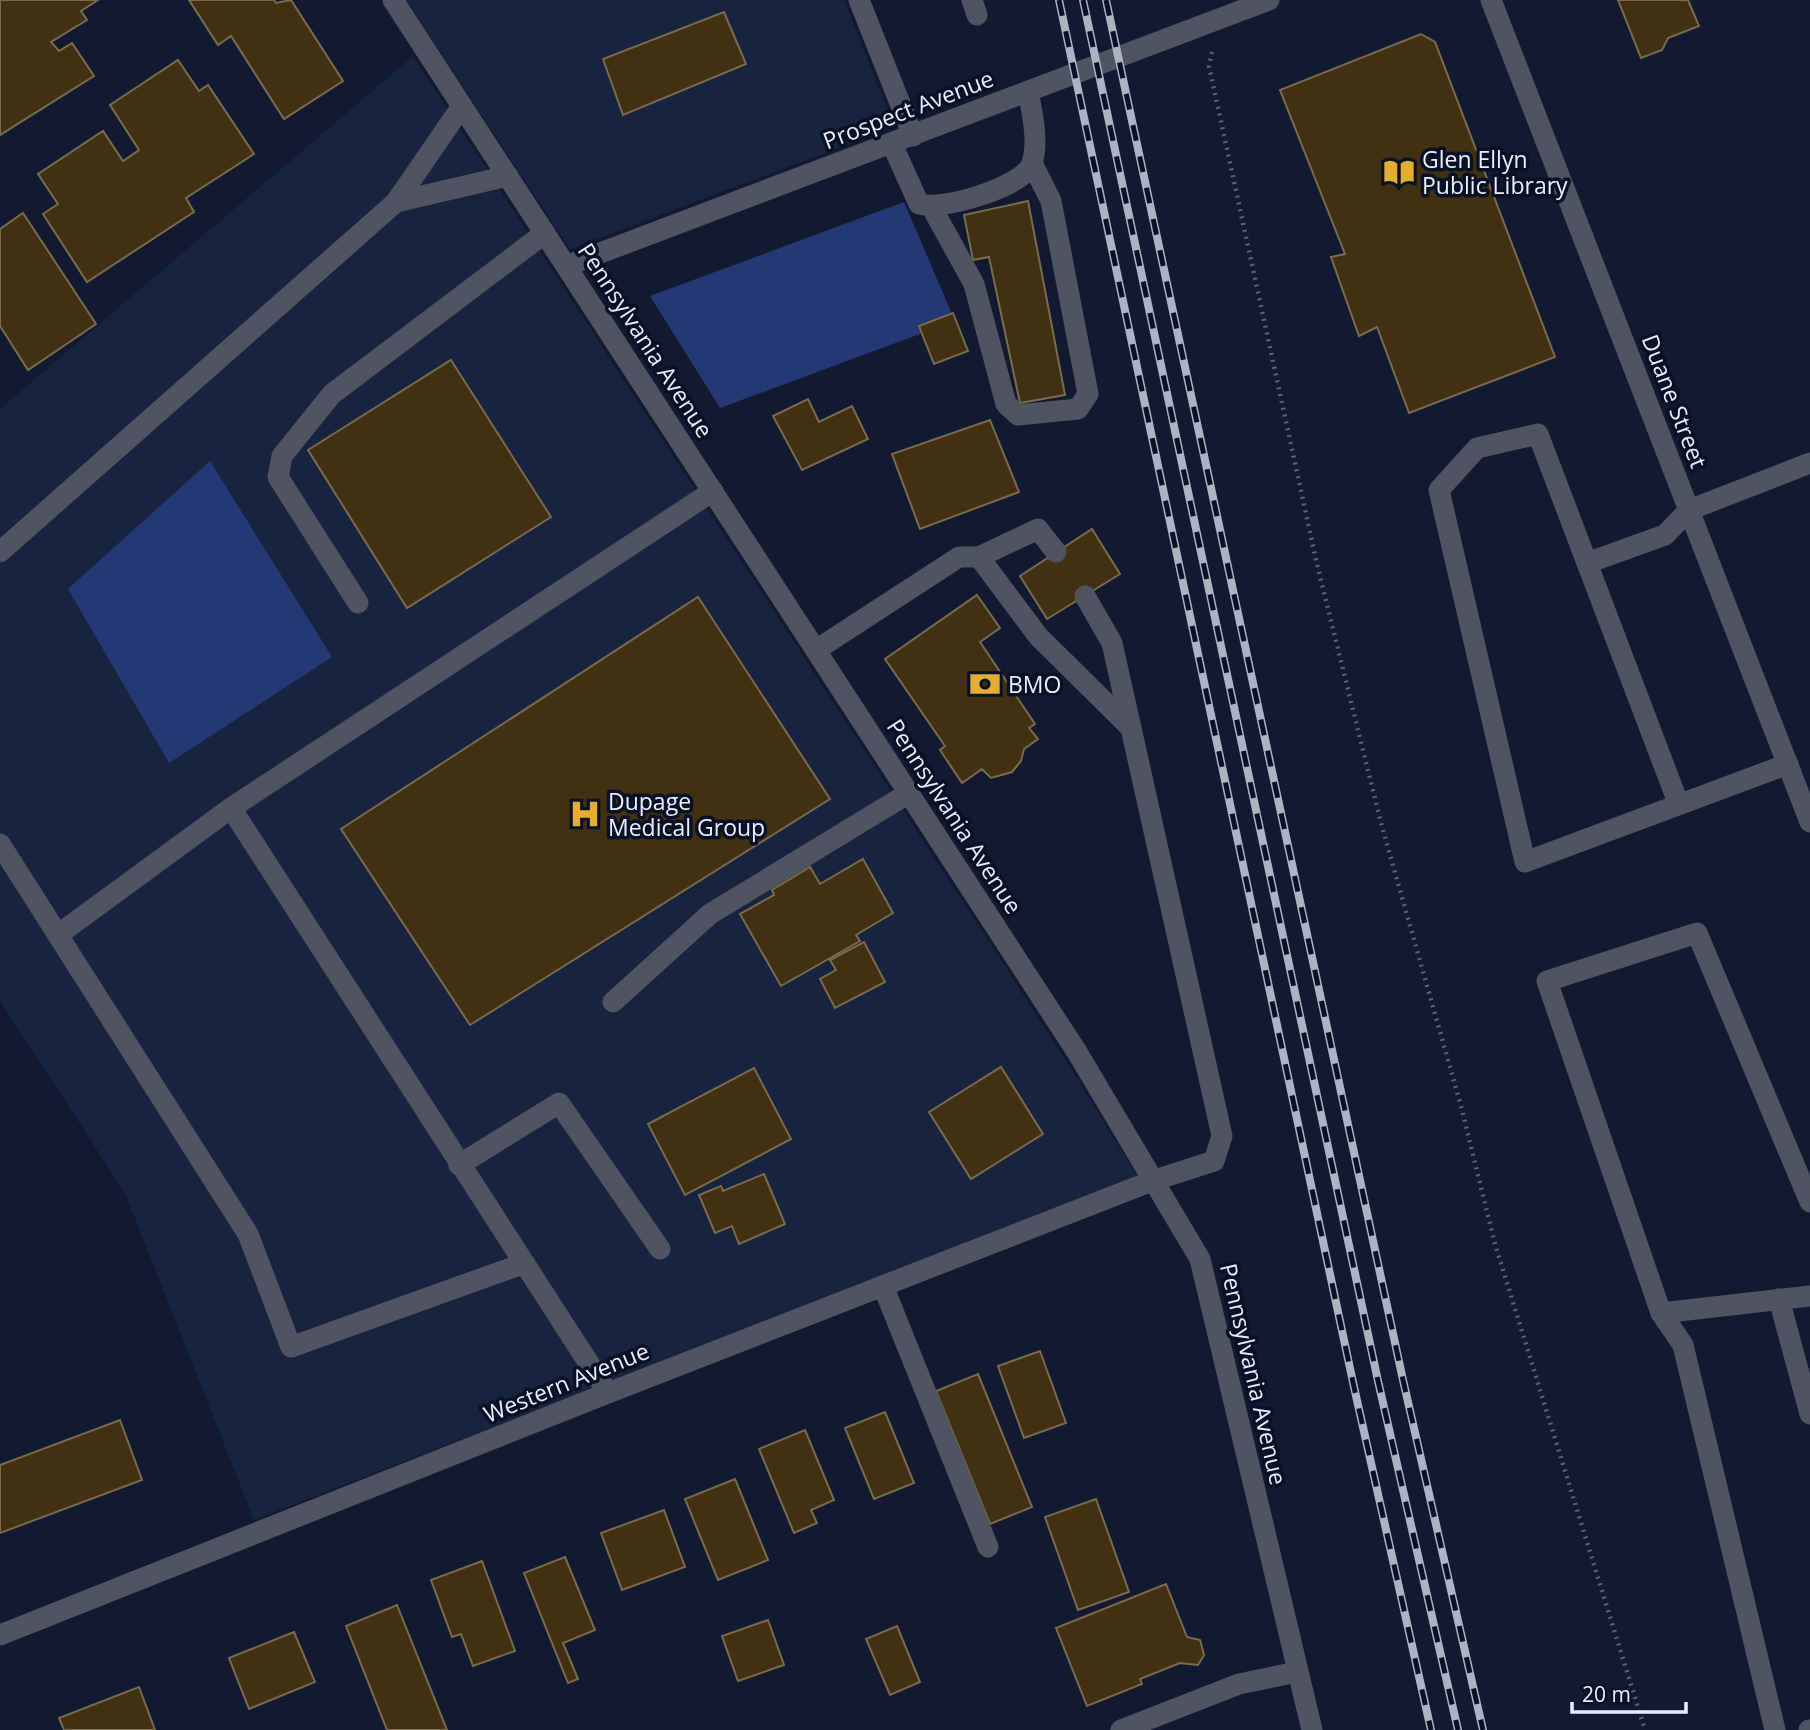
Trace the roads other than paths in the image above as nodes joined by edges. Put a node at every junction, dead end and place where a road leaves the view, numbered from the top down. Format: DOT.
graph roads {
  1 [pos="393,0"];
  2 [pos="859,0"];
  3 [pos="1269,0"];
  4 [pos="1492,0"];
  5 [pos="1028,91"];
  6 [pos="462,106"];
  7 [pos="913,136"];
  8 [pos="892,144"];
  9 [pos="1032,163"];
  10 [pos="508,176"];
  11 [pos="396,202"];
  12 [pos="932,208"];
  13 [pos="545,233"];
  14 [pos="566,266"];
  15 [pos="1810,463"];
  16 [pos="713,491"];
  17 [pos="1689,510"];
  18 [pos="0,552"];
  19 [pos="1056,552"];
  20 [pos="979,557"];
  21 [pos="1587,563"];
  22 [pos="1085,596"];
  23 [pos="358,603"];
  24 [pos="816,650"];
  25 [pos="1131,728"];
  26 [pos="1788,764"];
  27 [pos="909,793"];
  28 [pos="1679,805"];
  29 [pos="231,808"];
  30 [pos="1810,821"];
  31 [pos="0,844"];
  32 [pos="59,934"];
  33 [pos="613,1002"];
  34 [pos="459,1166"];
  35 [pos="1152,1181"];
  36 [pos="1810,1202"];
  37 [pos="660,1249"];
  38 [pos="522,1264"];
  39 [pos="883,1286"];
  40 [pos="1810,1296"];
  41 [pos="1779,1299"];
  42 [pos="1661,1313"];
  43 [pos="608,1393"];
  44 [pos="1810,1414"];
  45 [pos="988,1546"];
  46 [pos="0,1635"];
  47 [pos="1297,1672"];
  48 [pos="1121,1730"];
  49 [pos="1312,1730"];
  50 [pos="1775,1730"];
  1 -- 6 [label="street, Pennsylvania Avenue"];
  2 -- 7 [label="street"];
  3 -- 5 [label="street, Prospect Avenue"];
  4 -- 17 [label="street, Duane Street"];
  5 -- 7 [label="street, Prospect Avenue"];
  5 -- 9 [label="street"];
  6 -- 10 [label="street, Pennsylvania Avenue"];
  6 -- 11 [label="street"];
  7 -- 8 [label="street, Prospect Avenue"];
  8 -- 12 [label="street"];
  8 -- 14 [label="street, Prospect Avenue"];
  9 -- 12 [label="street"];
  9 -- 12 [label="street"];
  10 -- 11 [label="street"];
  10 -- 13 [label="street, Pennsylvania Avenue"];
  11 -- 18 [label="street"];
  13 -- 14 [label="street, Pennsylvania Avenue"];
  13 -- 23 [label="street"];
  14 -- 16 [label="street, Pennsylvania Avenue"];
  15 -- 17 [label="street"];
  16 -- 24 [label="street, Pennsylvania Avenue"];
  16 -- 29 [label="street"];
  17 -- 21 [label="street"];
  17 -- 26 [label="street, Duane Street"];
  19 -- 20 [label="street"];
  20 -- 24 [label="street"];
  20 -- 25 [label="street"];
  21 -- 28 [label="street"];
  21 -- 28 [label="street"];
  22 -- 25 [label="street"];
  24 -- 27 [label="street, Pennsylvania Avenue"];
  25 -- 35 [label="street, Western Avenue"];
  26 -- 28 [label="street"];
  26 -- 30 [label="street, Duane Street"];
  27 -- 33 [label="street"];
  27 -- 35 [label="street, Pennsylvania Avenue"];
  29 -- 32 [label="street"];
  29 -- 34 [label="street"];
  31 -- 32 [label="street"];
  32 -- 38 [label="street"];
  34 -- 37 [label="street"];
  34 -- 38 [label="street"];
  35 -- 39 [label="street, Western Avenue"];
  35 -- 47 [label="street, Pennsylvania Avenue"];
  36 -- 42 [label="street"];
  38 -- 43 [label="street"];
  39 -- 43 [label="street, Western Avenue"];
  39 -- 45 [label="street"];
  40 -- 41 [label="street"];
  41 -- 42 [label="street"];
  41 -- 44 [label="street"];
  42 -- 50 [label="street"];
  43 -- 46 [label="street, Western Avenue"];
  47 -- 48 [label="street"];
  47 -- 49 [label="street, Pennsylvania Avenue"];
}
